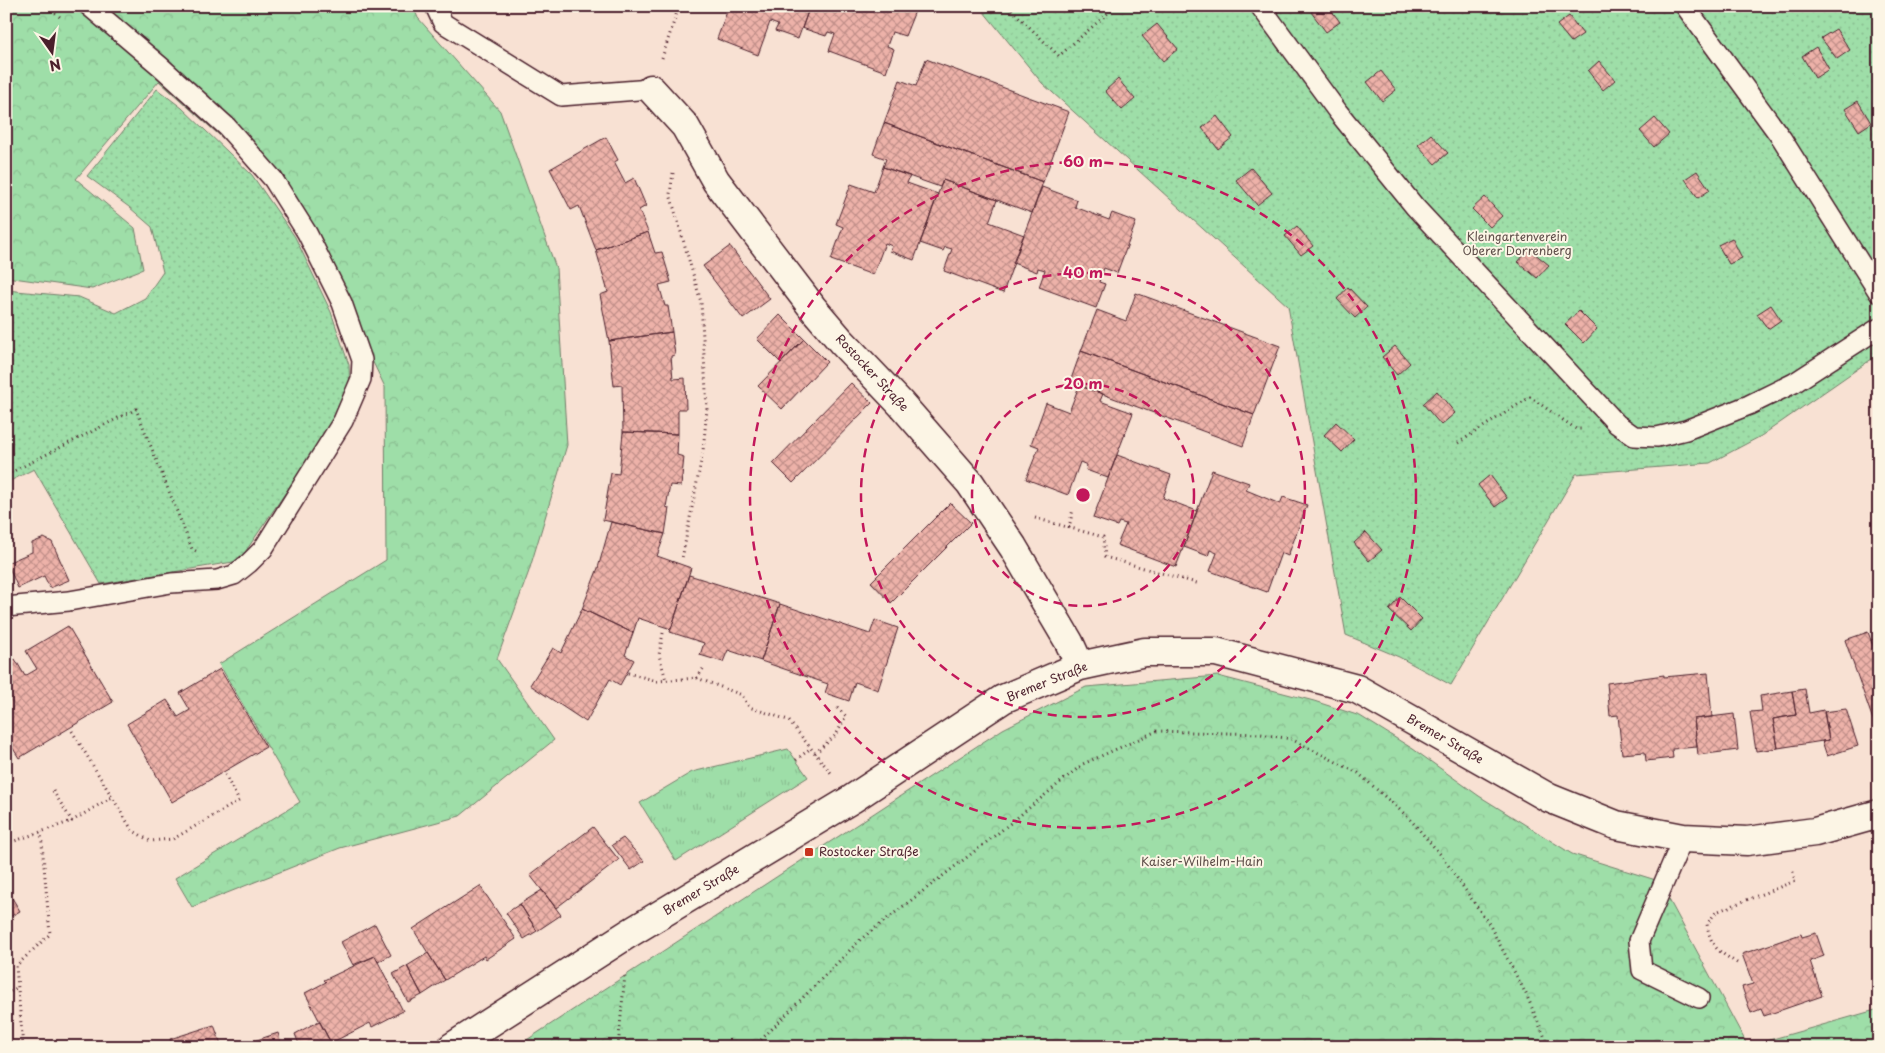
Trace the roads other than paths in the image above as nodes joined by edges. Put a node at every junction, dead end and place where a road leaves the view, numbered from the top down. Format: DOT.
graph roads {
  1 [pos="89,6"];
  2 [pos="435,6"];
  3 [pos="1260,6"];
  4 [pos="1685,6"];
  5 [pos="651,89"];
  6 [pos="1879,293"];
  7 [pos="1879,328"];
  8 [pos="6,607"];
  9 [pos="1080,666"];
  10 [pos="1879,814"];
  11 [pos="1683,838"];
  12 [pos="1699,998"];
  13 [pos="452,1047"];
  1 -- 8 [label="lane"];
  2 -- 5 [label="lane"];
  3 -- 7 [label="lane"];
  4 -- 6 [label="lane"];
  5 -- 9 [label="street, Rostocker Straße"];
  9 -- 11 [label="street, Bremer Straße"];
  9 -- 13 [label="street, Bremer Straße"];
  10 -- 11 [label="street, Bremer Straße"];
  11 -- 12 [label="lane"];
}
